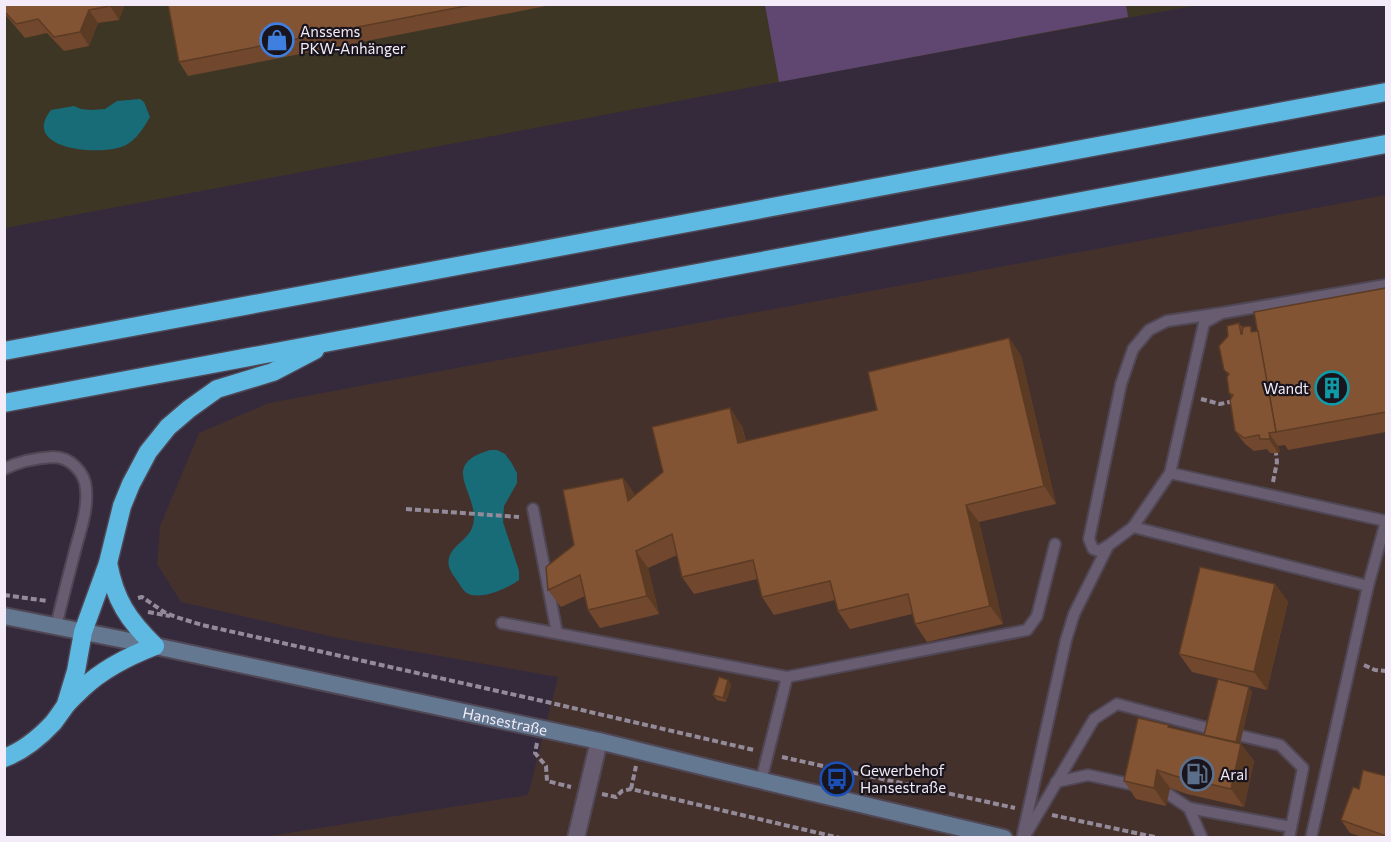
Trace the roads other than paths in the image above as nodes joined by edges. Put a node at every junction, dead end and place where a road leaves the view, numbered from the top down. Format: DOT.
graph roads {
  1 [pos="1386,92"];
  2 [pos="1386,144"];
  3 [pos="1386,285"];
  4 [pos="1222,313"];
  5 [pos="329,342"];
  6 [pos="4,351"];
  7 [pos="4,403"];
  8 [pos="4,469"];
  9 [pos="1170,473"];
  10 [pos="533,509"];
  11 [pos="1386,521"];
  12 [pos="1133,527"];
  13 [pos="1055,544"];
  14 [pos="1108,545"];
  15 [pos="108,563"];
  16 [pos="1368,586"];
  17 [pos="4,616"];
  18 [pos="502,623"];
  19 [pos="56,627"];
  20 [pos="83,632"];
  21 [pos="557,633"];
  22 [pos="155,646"];
  23 [pos="787,678"];
  24 [pos="66,704"];
  25 [pos="1211,729"];
  26 [pos="1242,736"];
  27 [pos="599,741"];
  28 [pos="4,758"];
  29 [pos="761,781"];
  30 [pos="1056,782"];
  31 [pos="1139,786"];
  32 [pos="1168,794"];
  33 [pos="1189,808"];
  34 [pos="1033,812"];
  35 [pos="1290,832"];
  36 [pos="576,837"];
  37 [pos="1004,837"];
  38 [pos="1023,837"];
  39 [pos="1202,837"];
  40 [pos="1311,837"];
  1 -- 6 [label="highway"];
  2 -- 5 [label="highway"];
  3 -- 4 [label="lane"];
  4 -- 9 [label="lane"];
  4 -- 14 [label="lane"];
  5 -- 7 [label="highway"];
  5 -- 15 [label="highway"];
  8 -- 19 [label="lane"];
  9 -- 11 [label="lane"];
  9 -- 12 [label="lane"];
  10 -- 21 [label="lane"];
  11 -- 16 [label="lane"];
  12 -- 14 [label="lane"];
  12 -- 16 [label="lane"];
  13 -- 23 [label="lane"];
  14 -- 34 [label="lane"];
  15 -- 20 [label="highway"];
  15 -- 22 [label="highway"];
  16 -- 40 [label="lane"];
  17 -- 19 [label="main road, Hansestraße"];
  18 -- 21 [label="lane"];
  19 -- 20 [label="main road, Hansestraße"];
  20 -- 22 [label="main road, Hansestraße"];
  20 -- 24 [label="highway"];
  21 -- 23 [label="lane"];
  22 -- 24 [label="highway"];
  22 -- 27 [label="main road, Hansestraße"];
  23 -- 29 [label="lane"];
  24 -- 28 [label="highway"];
  25 -- 30 [label="lane"];
  26 -- 35 [label="lane"];
  27 -- 29 [label="main road, Hansestraße"];
  27 -- 36 [label="street"];
  29 -- 37 [label="main road, Hansestraße"];
  30 -- 31 [label="lane"];
  30 -- 34 [label="lane"];
  32 -- 33 [label="lane"];
  33 -- 35 [label="lane"];
  33 -- 39 [label="lane"];
  34 -- 38 [label="lane"];
}
